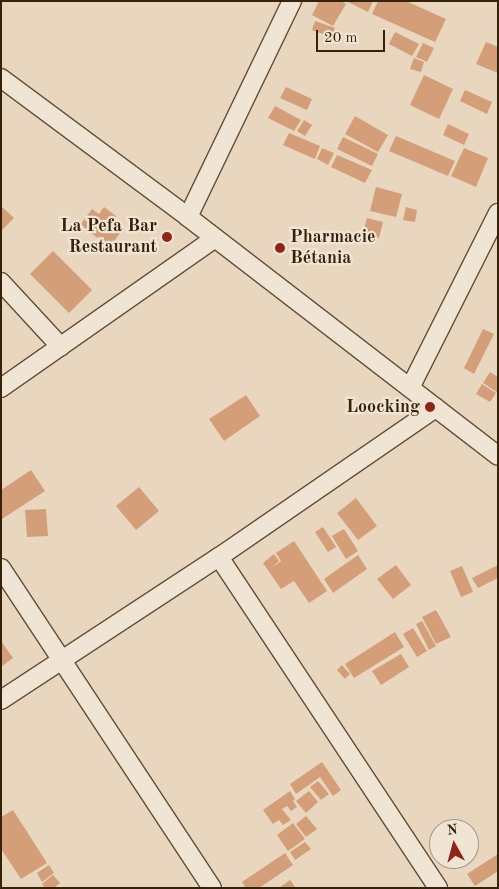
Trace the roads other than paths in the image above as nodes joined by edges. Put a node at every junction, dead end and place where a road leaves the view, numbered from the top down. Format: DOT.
graph roads {
  1 [pos="292,1"];
  2 [pos="1,78"];
  3 [pos="498,213"];
  4 [pos="188,217"];
  5 [pos="214,239"];
  6 [pos="1,282"];
  7 [pos="61,347"];
  8 [pos="1,388"];
  9 [pos="410,388"];
  10 [pos="436,408"];
  11 [pos="498,456"];
  12 [pos="219,557"];
  13 [pos="1,568"];
  14 [pos="61,659"];
  15 [pos="1,700"];
  16 [pos="212,888"];
  17 [pos="438,888"];
  1 -- 4 [label="street"];
  2 -- 4 [label="street"];
  3 -- 9 [label="street"];
  4 -- 5 [label="street"];
  5 -- 7 [label="street"];
  5 -- 9 [label="street"];
  6 -- 7 [label="street"];
  7 -- 8 [label="street"];
  9 -- 10 [label="street"];
  10 -- 11 [label="street"];
  10 -- 12 [label="street"];
  12 -- 14 [label="street"];
  12 -- 17 [label="street"];
  13 -- 14 [label="street"];
  14 -- 15 [label="street"];
  14 -- 16 [label="street"];
}
